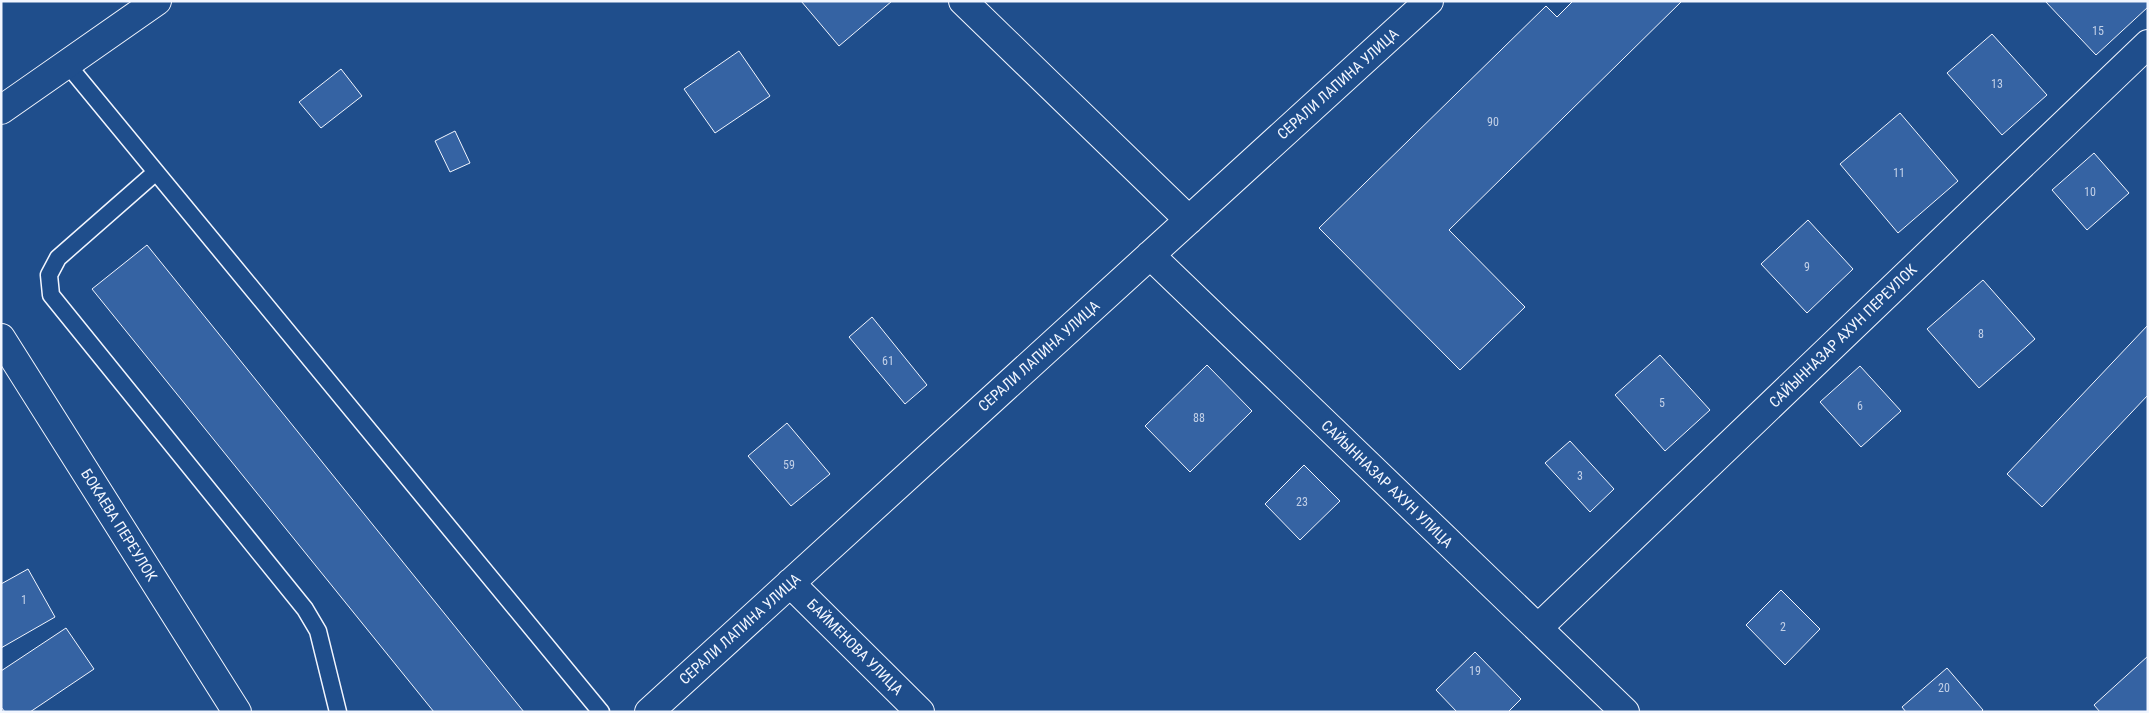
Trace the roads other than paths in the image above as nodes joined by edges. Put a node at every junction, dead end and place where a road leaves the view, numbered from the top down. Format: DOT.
graph roads {
  1 [pos="157,1"];
  2 [pos="963,1"];
  3 [pos="1429,1"];
  4 [pos="2148,44"];
  5 [pos="67,64"];
  6 [pos="1,110"];
  7 [pos="156,172"];
  8 [pos="1189,220"];
  9 [pos="1150,255"];
  10 [pos="1,338"];
  11 [pos="790,583"];
  12 [pos="1538,628"];
  13 [pos="237,712"];
  14 [pos="338,712"];
  15 [pos="602,712"];
  16 [pos="649,712"];
  17 [pos="920,712"];
  18 [pos="1625,712"];
  1 -- 5 [label="street"];
  2 -- 8 [label="street"];
  3 -- 8 [label="street, СЕРАЛИ ЛАПИНА УЛИЦА"];
  4 -- 12 [label="street, САЙЫННАЗАР АХУН ПЕРЕУЛОК"];
  5 -- 6 [label="street"];
  5 -- 7 [label="lane"];
  7 -- 14 [label="lane"];
  7 -- 15 [label="lane"];
  8 -- 9 [label="street, СЕРАЛИ ЛАПИНА УЛИЦА"];
  9 -- 11 [label="street, СЕРАЛИ ЛАПИНА УЛИЦА"];
  9 -- 12 [label="street, САЙЫННАЗАР АХУН УЛИЦА"];
  10 -- 13 [label="street, БОКАЕВА ПЕРЕУЛОК"];
  11 -- 16 [label="street, СЕРАЛИ ЛАПИНА УЛИЦА"];
  11 -- 17 [label="street, БАЙМЕНОВА УЛИЦА"];
  12 -- 18 [label="street, САЙЫННАЗАР АХУН УЛИЦА"];
}
